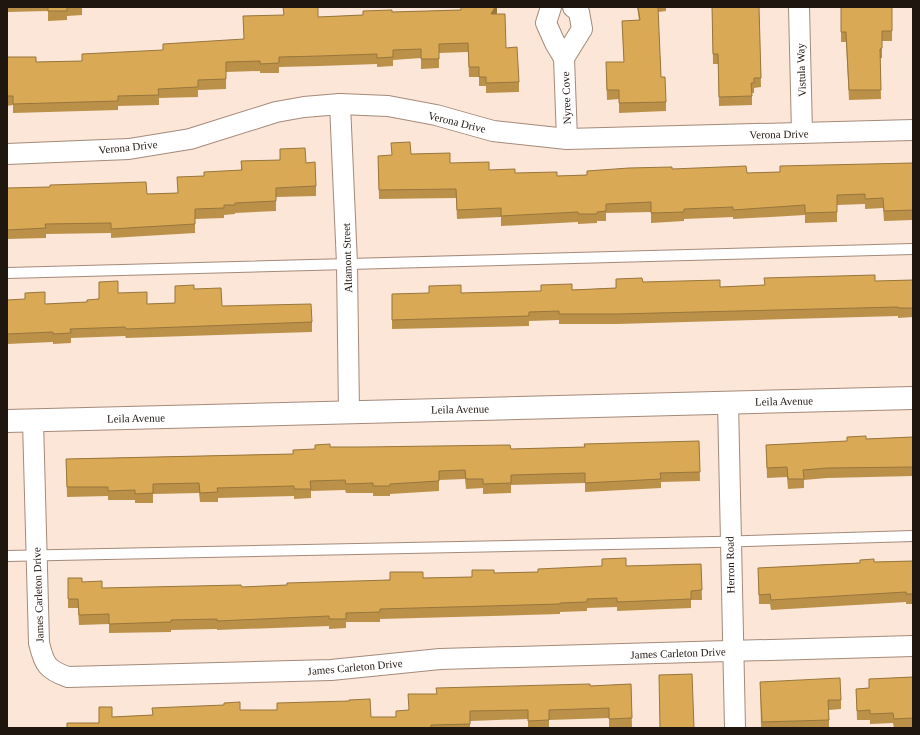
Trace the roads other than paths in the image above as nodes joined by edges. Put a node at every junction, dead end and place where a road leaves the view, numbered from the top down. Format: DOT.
graph roads {
  1 [pos="551,7"];
  2 [pos="572,7"];
  3 [pos="799,7"];
  4 [pos="564,58"];
  5 [pos="340,104"];
  6 [pos="913,130"];
  7 [pos="802,133"];
  8 [pos="567,139"];
  9 [pos="7,154"];
  10 [pos="913,249"];
  11 [pos="347,264"];
  12 [pos="7,273"];
  13 [pos="913,398"];
  14 [pos="728,402"];
  15 [pos="349,412"];
  16 [pos="33,420"];
  17 [pos="7,421"];
  18 [pos="913,536"];
  19 [pos="730,540"];
  20 [pos="7,556"];
  21 [pos="37,556"];
  22 [pos="913,646"];
  23 [pos="732,651"];
  24 [pos="735,728"];
  1 -- 4 [label="street, Nyree Cove"];
  2 -- 4 [label="street, Nyree Cove"];
  3 -- 7 [label="street, Vistula Way"];
  4 -- 8 [label="street, Nyree Cove"];
  5 -- 8 [label="street, Verona Drive"];
  5 -- 9 [label="street, Verona Drive"];
  5 -- 11 [label="street, Altamont Street"];
  6 -- 7 [label="street, Verona Drive"];
  7 -- 8 [label="street, Verona Drive"];
  10 -- 11 [label="lane"];
  11 -- 12 [label="lane"];
  11 -- 15 [label="street, Altamont Street"];
  13 -- 14 [label="street, Leila Avenue"];
  14 -- 15 [label="street, Leila Avenue"];
  14 -- 19 [label="street, Herron Road"];
  15 -- 16 [label="street, Leila Avenue"];
  16 -- 17 [label="street, Leila Avenue"];
  16 -- 21 [label="street, James Carleton Drive"];
  18 -- 19 [label="lane"];
  19 -- 21 [label="lane"];
  19 -- 23 [label="street, Herron Road"];
  20 -- 21 [label="lane"];
  21 -- 23 [label="street, James Carleton Drive"];
  22 -- 23 [label="street, James Carleton Drive"];
  23 -- 24 [label="street, Herron Road"];
}
